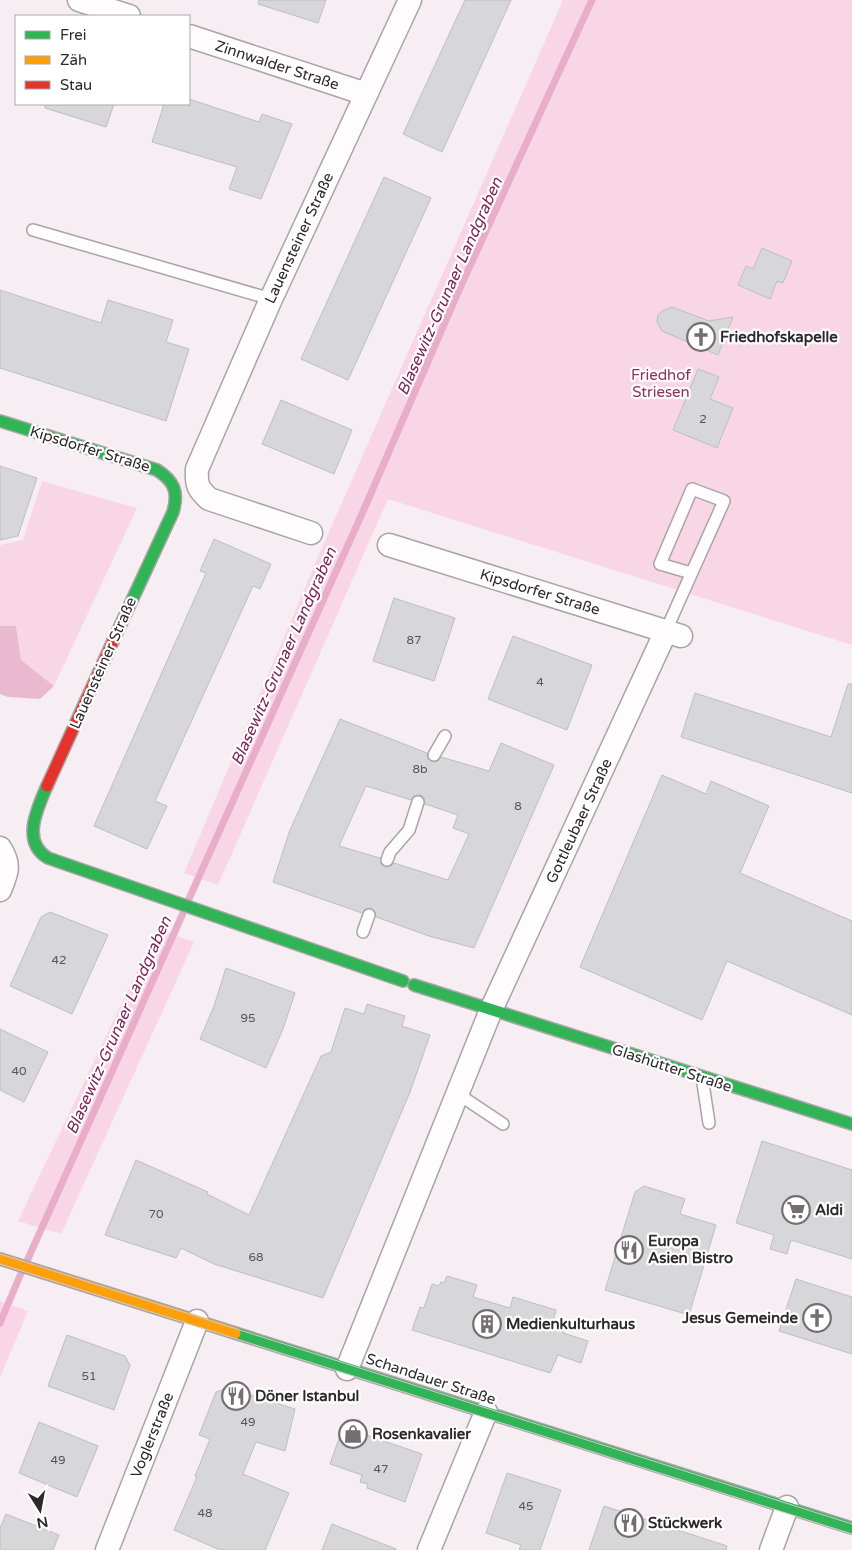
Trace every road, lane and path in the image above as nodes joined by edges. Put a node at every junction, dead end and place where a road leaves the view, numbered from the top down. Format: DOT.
graph roads {
  1 [pos="79,0"];
  2 [pos="410,0"];
  3 [pos="126,15"];
  4 [pos="190,36"];
  5 [pos="366,94"];
  6 [pos="33,230"];
  7 [pos="271,299"];
  8 [pos="0,421"];
  9 [pos="174,485"];
  10 [pos="311,533"];
  11 [pos="389,545"];
  12 [pos="692,574"];
  13 [pos="679,635"];
  14 [pos="445,736"];
  15 [pos="434,755"];
  16 [pos="418,802"];
  17 [pos="3,853"];
  18 [pos="387,860"];
  19 [pos="0,890"];
  20 [pos="369,915"];
  21 [pos="364,932"];
  22 [pos="403,981"];
  23 [pos="414,985"];
  24 [pos="491,1010"];
  25 [pos="702,1077"];
  26 [pos="458,1094"];
  27 [pos="709,1123"];
  28 [pos="503,1124"];
  29 [pos="852,1124"];
  30 [pos="0,1259"];
  31 [pos="197,1321"];
  32 [pos="348,1369"];
  33 [pos="486,1412"];
  34 [pos="787,1507"];
  35 [pos="852,1528"];
  36 [pos="107,1550"];
  37 [pos="429,1550"];
  38 [pos="772,1550"];
  1 -- 3 [label="street"];
  2 -- 5 [label="street, Lauensteiner Straße"];
  4 -- 5 [label="street, Zinnwalder Straße"];
  5 -- 7 [label="street, Lauensteiner Straße"];
  6 -- 7 [label="lane"];
  7 -- 10 [label="street, Lauensteiner Straße"];
  8 -- 9 [label="street, Kipsdorfer Straße"];
  9 -- 22 [label="street, Lauensteiner Straße"];
  11 -- 13 [label="street, Kipsdorfer Straße"];
  12 -- 12 [label="lane"];
  12 -- 13 [label="lane"];
  13 -- 24 [label="street, Gottleubaer Straße"];
  14 -- 15 [label="lane"];
  16 -- 18 [label="lane"];
  17 -- 19 [label="street"];
  20 -- 21 [label="lane"];
  23 -- 24 [label="street, Glashütter Straße"];
  24 -- 25 [label="street, Glashütter Straße"];
  24 -- 26 [label="street, Gottleubaer Straße"];
  25 -- 27 [label="lane"];
  25 -- 29 [label="street, Glashütter Straße"];
  26 -- 28 [label="lane"];
  26 -- 32 [label="street, Gottleubaer Straße"];
  30 -- 31 [label="street, Schandauer Straße"];
  31 -- 32 [label="street, Schandauer Straße"];
  31 -- 36 [label="street, Voglerstraße"];
  32 -- 33 [label="street, Schandauer Straße"];
  33 -- 34 [label="street, Schandauer Straße"];
  33 -- 37 [label="street"];
  34 -- 35 [label="street, Schandauer Straße"];
  34 -- 38 [label="street"];
}
